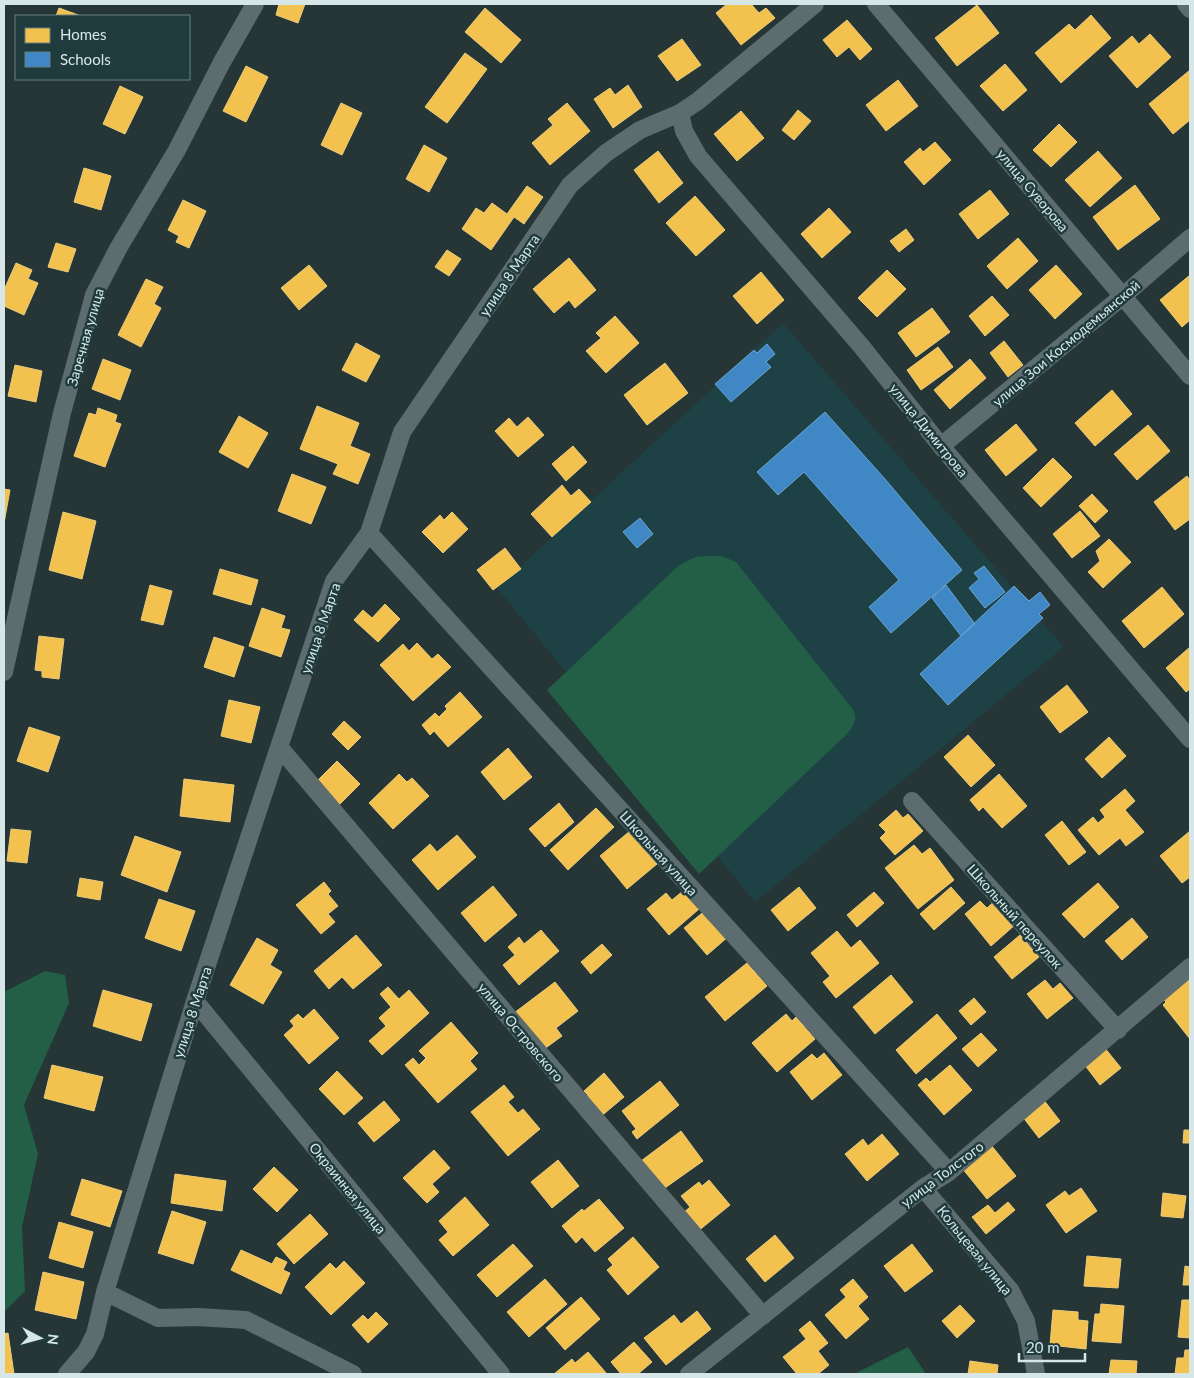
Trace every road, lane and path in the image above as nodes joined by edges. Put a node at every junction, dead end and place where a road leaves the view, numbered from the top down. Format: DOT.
graph roads {
  1 [pos="255,4"];
  2 [pos="815,4"];
  3 [pos="876,4"];
  4 [pos="1186,4"];
  5 [pos="1190,9"];
  6 [pos="680,113"];
  7 [pos="1190,238"];
  8 [pos="1123,296"];
  9 [pos="1190,376"];
  10 [pos="941,446"];
  11 [pos="369,534"];
  12 [pos="4,672"];
  13 [pos="1190,740"];
  14 [pos="280,748"];
  15 [pos="912,801"];
  16 [pos="1190,967"];
  17 [pos="195,1002"];
  18 [pos="1118,1030"];
  19 [pos="949,1172"];
  20 [pos="923,1188"];
  21 [pos="106,1292"];
  22 [pos="763,1316"];
  23 [pos="67,1374"];
  24 [pos="353,1374"];
  25 [pos="501,1374"];
  26 [pos="689,1374"];
  27 [pos="1036,1374"];
  1 -- 12 [label="street, Заречная улица"];
  2 -- 6 [label="street, улица 8 Марта"];
  3 -- 8 [label="street, улица Суворова"];
  4 -- 5 [label="street"];
  6 -- 10 [label="street, улица Димитрова"];
  6 -- 11 [label="street, улица 8 Марта"];
  7 -- 8 [label="street, улица Зои Космодемьянской"];
  8 -- 9 [label="street, улица Суворова"];
  8 -- 10 [label="street, улица Зои Космодемьянской"];
  10 -- 13 [label="street, улица Димитрова"];
  11 -- 14 [label="street, улица 8 Марта"];
  11 -- 19 [label="street, Школьная улица"];
  14 -- 17 [label="street, улица 8 Марта"];
  14 -- 22 [label="street, улица Островского"];
  15 -- 18 [label="street, Школьный переулок"];
  16 -- 18 [label="street, улица Толстого"];
  17 -- 21 [label="street, улица 8 Марта"];
  17 -- 25 [label="street, Окраинная улица"];
  18 -- 19 [label="street, улица Толстого"];
  19 -- 20 [label="street, улица Толстого"];
  20 -- 22 [label="street, улица Толстого"];
  20 -- 27 [label="street, Кольцевая улица"];
  21 -- 23 [label="street, улица 8 Марта"];
  21 -- 24 [label="street"];
  22 -- 26 [label="street, улица Толстого"];
}
